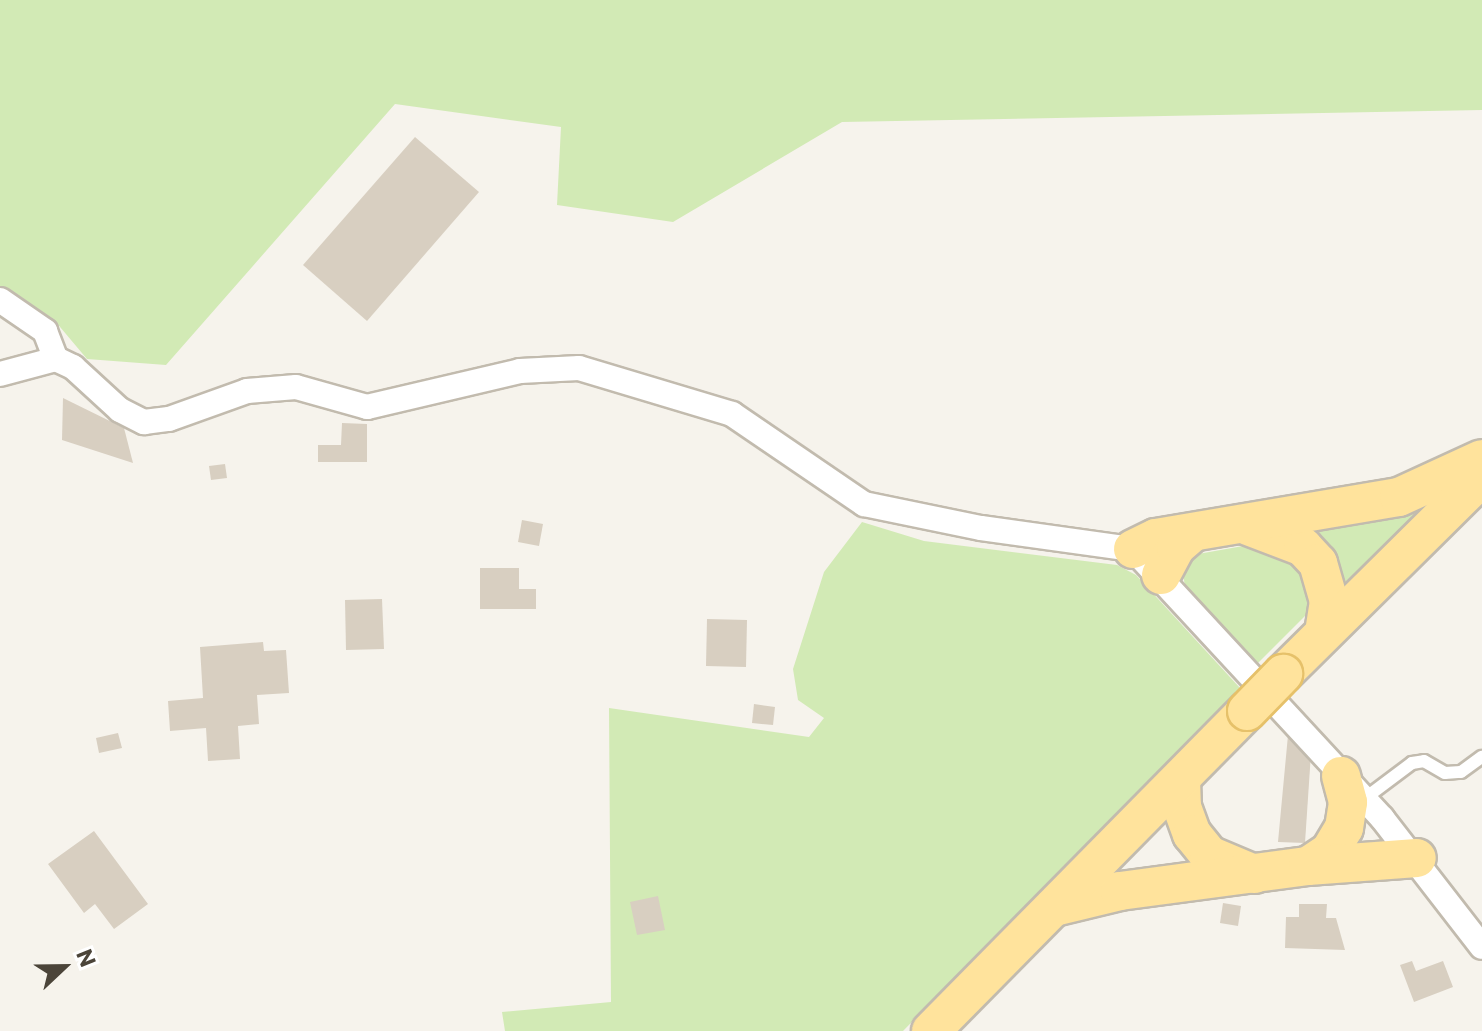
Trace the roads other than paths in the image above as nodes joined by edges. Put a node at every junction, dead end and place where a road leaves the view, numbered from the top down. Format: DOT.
graph roads {
  1 [pos="0,300"];
  2 [pos="56,359"];
  3 [pos="0,374"];
  4 [pos="1482,459"];
  5 [pos="1482,477"];
  6 [pos="1245,525"];
  7 [pos="1192,533"];
  8 [pos="1133,549"];
  9 [pos="1161,575"];
  10 [pos="1324,632"];
  11 [pos="1482,757"];
  12 [pos="1181,780"];
  13 [pos="1352,788"];
  14 [pos="1417,858"];
  15 [pos="1308,866"];
  16 [pos="1260,876"];
  17 [pos="1054,907"];
  18 [pos="1482,947"];
  19 [pos="931,1031"];
  1 -- 2 [label="street"];
  2 -- 3 [label="street"];
  2 -- 8 [label="street"];
  4 -- 6 [label="main road"];
  5 -- 10 [label="main road"];
  6 -- 7 [label="main road"];
  6 -- 10 [label="main road"];
  7 -- 8 [label="main road"];
  7 -- 9 [label="main road"];
  8 -- 9 [label="street"];
  9 -- 13 [label="street"];
  10 -- 12 [label="main road, bridge"];
  11 -- 13 [label="lane"];
  12 -- 16 [label="main road"];
  12 -- 17 [label="main road"];
  13 -- 14 [label="street"];
  13 -- 15 [label="main road"];
  14 -- 15 [label="main road"];
  14 -- 18 [label="street"];
  15 -- 16 [label="main road"];
  16 -- 17 [label="main road"];
  17 -- 19 [label="main road"];
}
